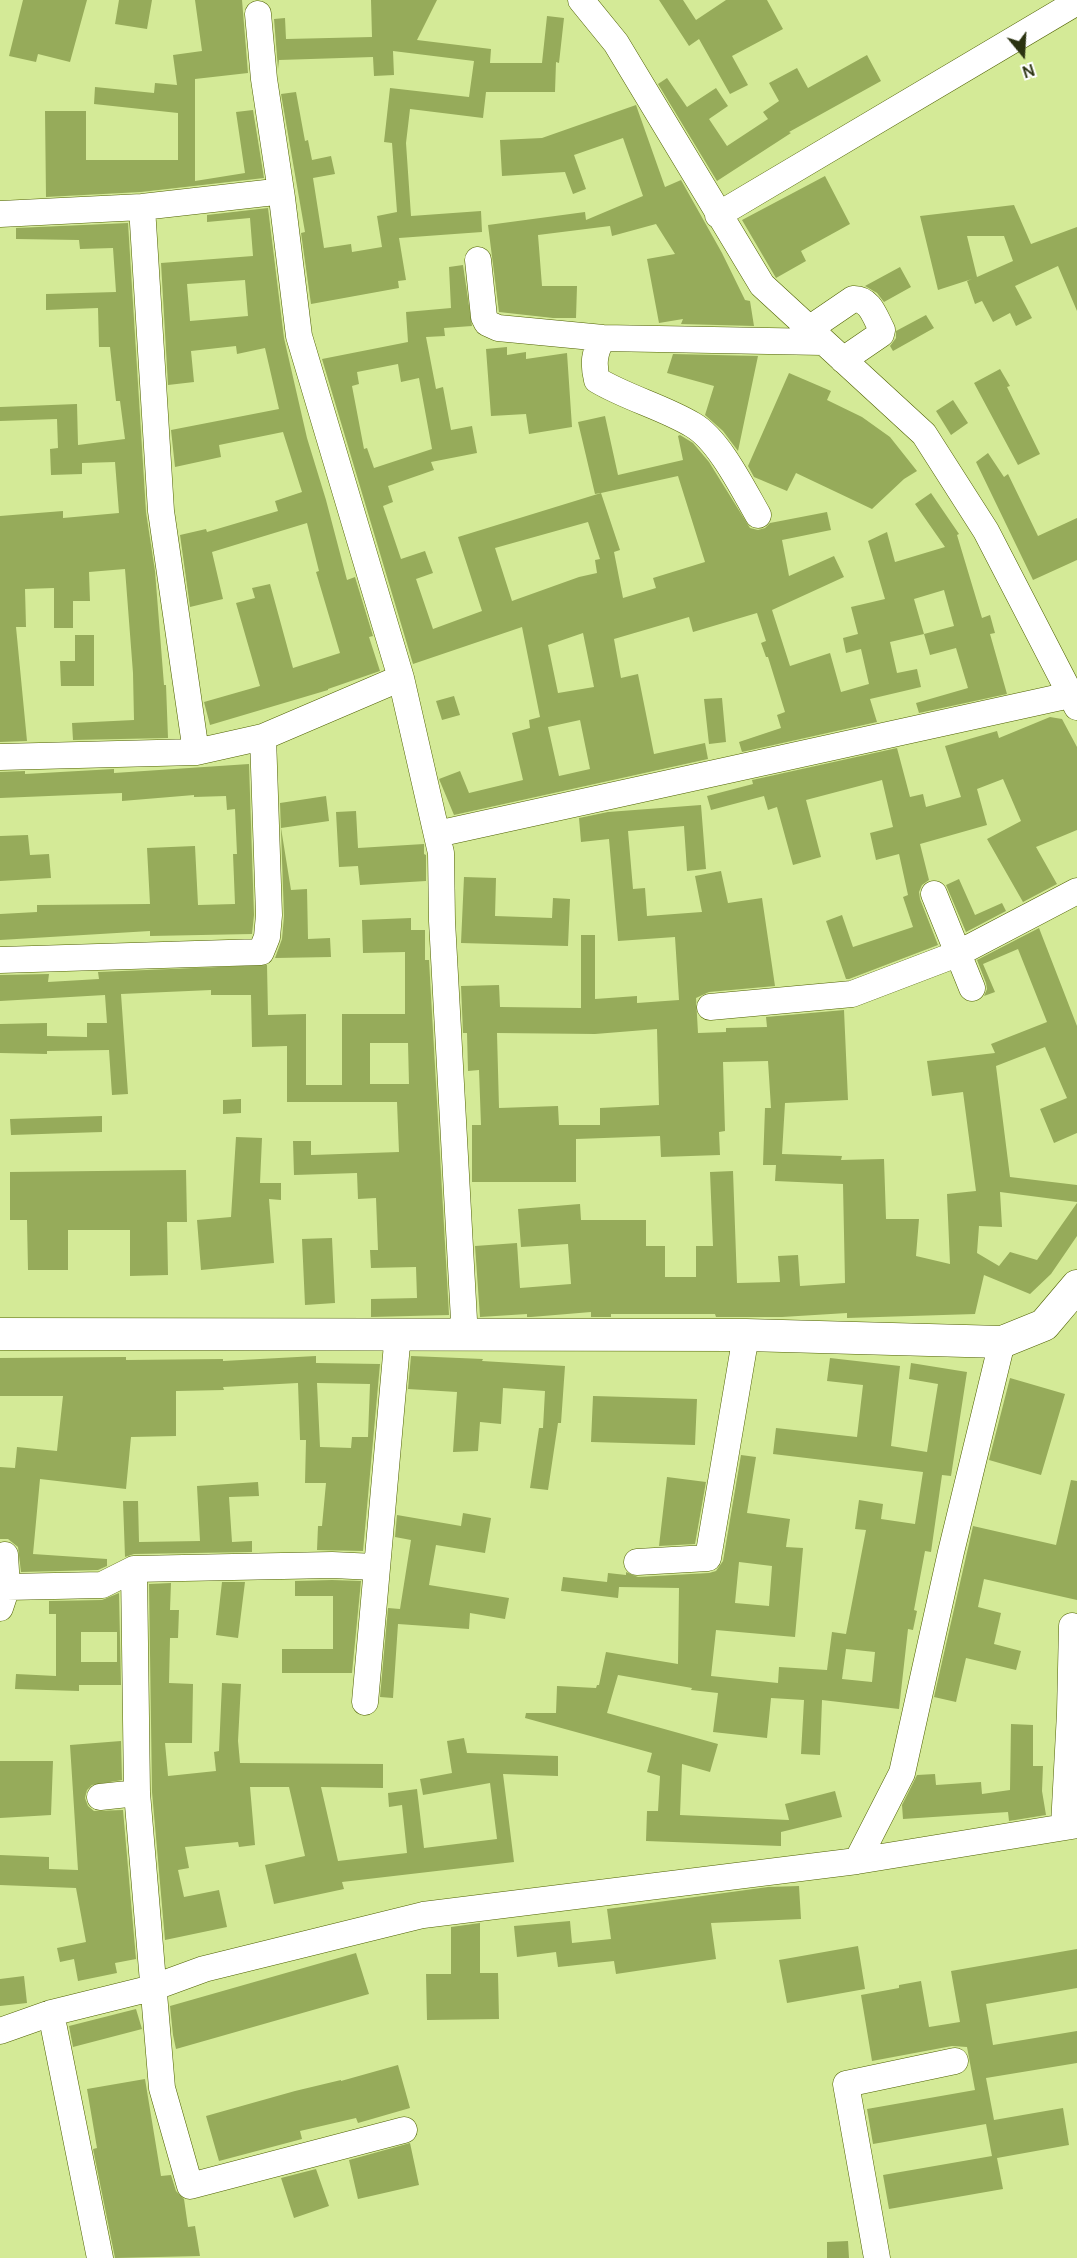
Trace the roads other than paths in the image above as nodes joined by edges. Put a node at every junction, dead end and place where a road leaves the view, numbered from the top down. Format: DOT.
graph roads {
  1 [pos="581,0"];
  2 [pos="1077,2"];
  3 [pos="258,14"];
  4 [pos="282,198"];
  5 [pos="142,207"];
  6 [pos="0,214"];
  7 [pos="718,215"];
  8 [pos="478,260"];
  9 [pos="816,335"];
  10 [pos="603,338"];
  11 [pos="843,360"];
  12 [pos="758,514"];
  13 [pos="401,678"];
  14 [pos="1074,701"];
  15 [pos="263,737"];
  16 [pos="196,752"];
  17 [pos="0,757"];
  18 [pos="437,834"];
  19 [pos="1077,891"];
  20 [pos="934,894"];
  21 [pos="957,954"];
  22 [pos="0,960"];
  23 [pos="972,988"];
  24 [pos="710,1007"];
  25 [pos="1077,1286"];
  26 [pos="0,1334"];
  27 [pos="398,1334"];
  28 [pos="458,1335"];
  29 [pos="746,1335"];
  30 [pos="1002,1342"];
  31 [pos="5,1555"];
  32 [pos="637,1563"];
  33 [pos="375,1567"];
  34 [pos="134,1569"];
  35 [pos="3,1598"];
  36 [pos="1072,1626"];
  37 [pos="365,1702"];
  38 [pos="1074,1710"];
  39 [pos="137,1793"];
  40 [pos="100,1797"];
  41 [pos="1070,1826"];
  42 [pos="856,1861"];
  43 [pos="152,1988"];
  44 [pos="51,2013"];
  45 [pos="0,2031"];
  46 [pos="955,2061"];
  47 [pos="404,2130"];
  48 [pos="100,2258"];
  49 [pos="877,2258"];
  1 -- 7 [label="street"];
  2 -- 7 [label="street"];
  3 -- 4 [label="street"];
  4 -- 5 [label="street"];
  4 -- 13 [label="street"];
  5 -- 6 [label="street"];
  5 -- 16 [label="street"];
  7 -- 9 [label="street"];
  8 -- 10 [label="street"];
  9 -- 10 [label="street"];
  9 -- 11 [label="street"];
  9 -- 11 [label="street"];
  10 -- 12 [label="street"];
  11 -- 14 [label="street"];
  13 -- 15 [label="street"];
  13 -- 18 [label="street"];
  14 -- 18 [label="street"];
  15 -- 16 [label="street"];
  15 -- 22 [label="street"];
  16 -- 17 [label="street"];
  18 -- 28 [label="street"];
  19 -- 21 [label="street"];
  20 -- 21 [label="street"];
  21 -- 23 [label="street"];
  21 -- 24 [label="street"];
  25 -- 30 [label="main road"];
  26 -- 27 [label="main road"];
  27 -- 28 [label="main road"];
  27 -- 33 [label="street"];
  28 -- 29 [label="main road"];
  29 -- 30 [label="main road"];
  29 -- 32 [label="street"];
  30 -- 42 [label="street"];
  31 -- 35 [label="street"];
  33 -- 34 [label="street"];
  33 -- 37 [label="street"];
  34 -- 35 [label="street"];
  34 -- 39 [label="street"];
  36 -- 38 [label="street"];
  38 -- 41 [label="street"];
  39 -- 40 [label="street"];
  39 -- 43 [label="street"];
  41 -- 42 [label="street"];
  42 -- 43 [label="street"];
  43 -- 44 [label="street"];
  43 -- 47 [label="street"];
  44 -- 45 [label="street"];
  44 -- 48 [label="street"];
  46 -- 49 [label="street"];
}
